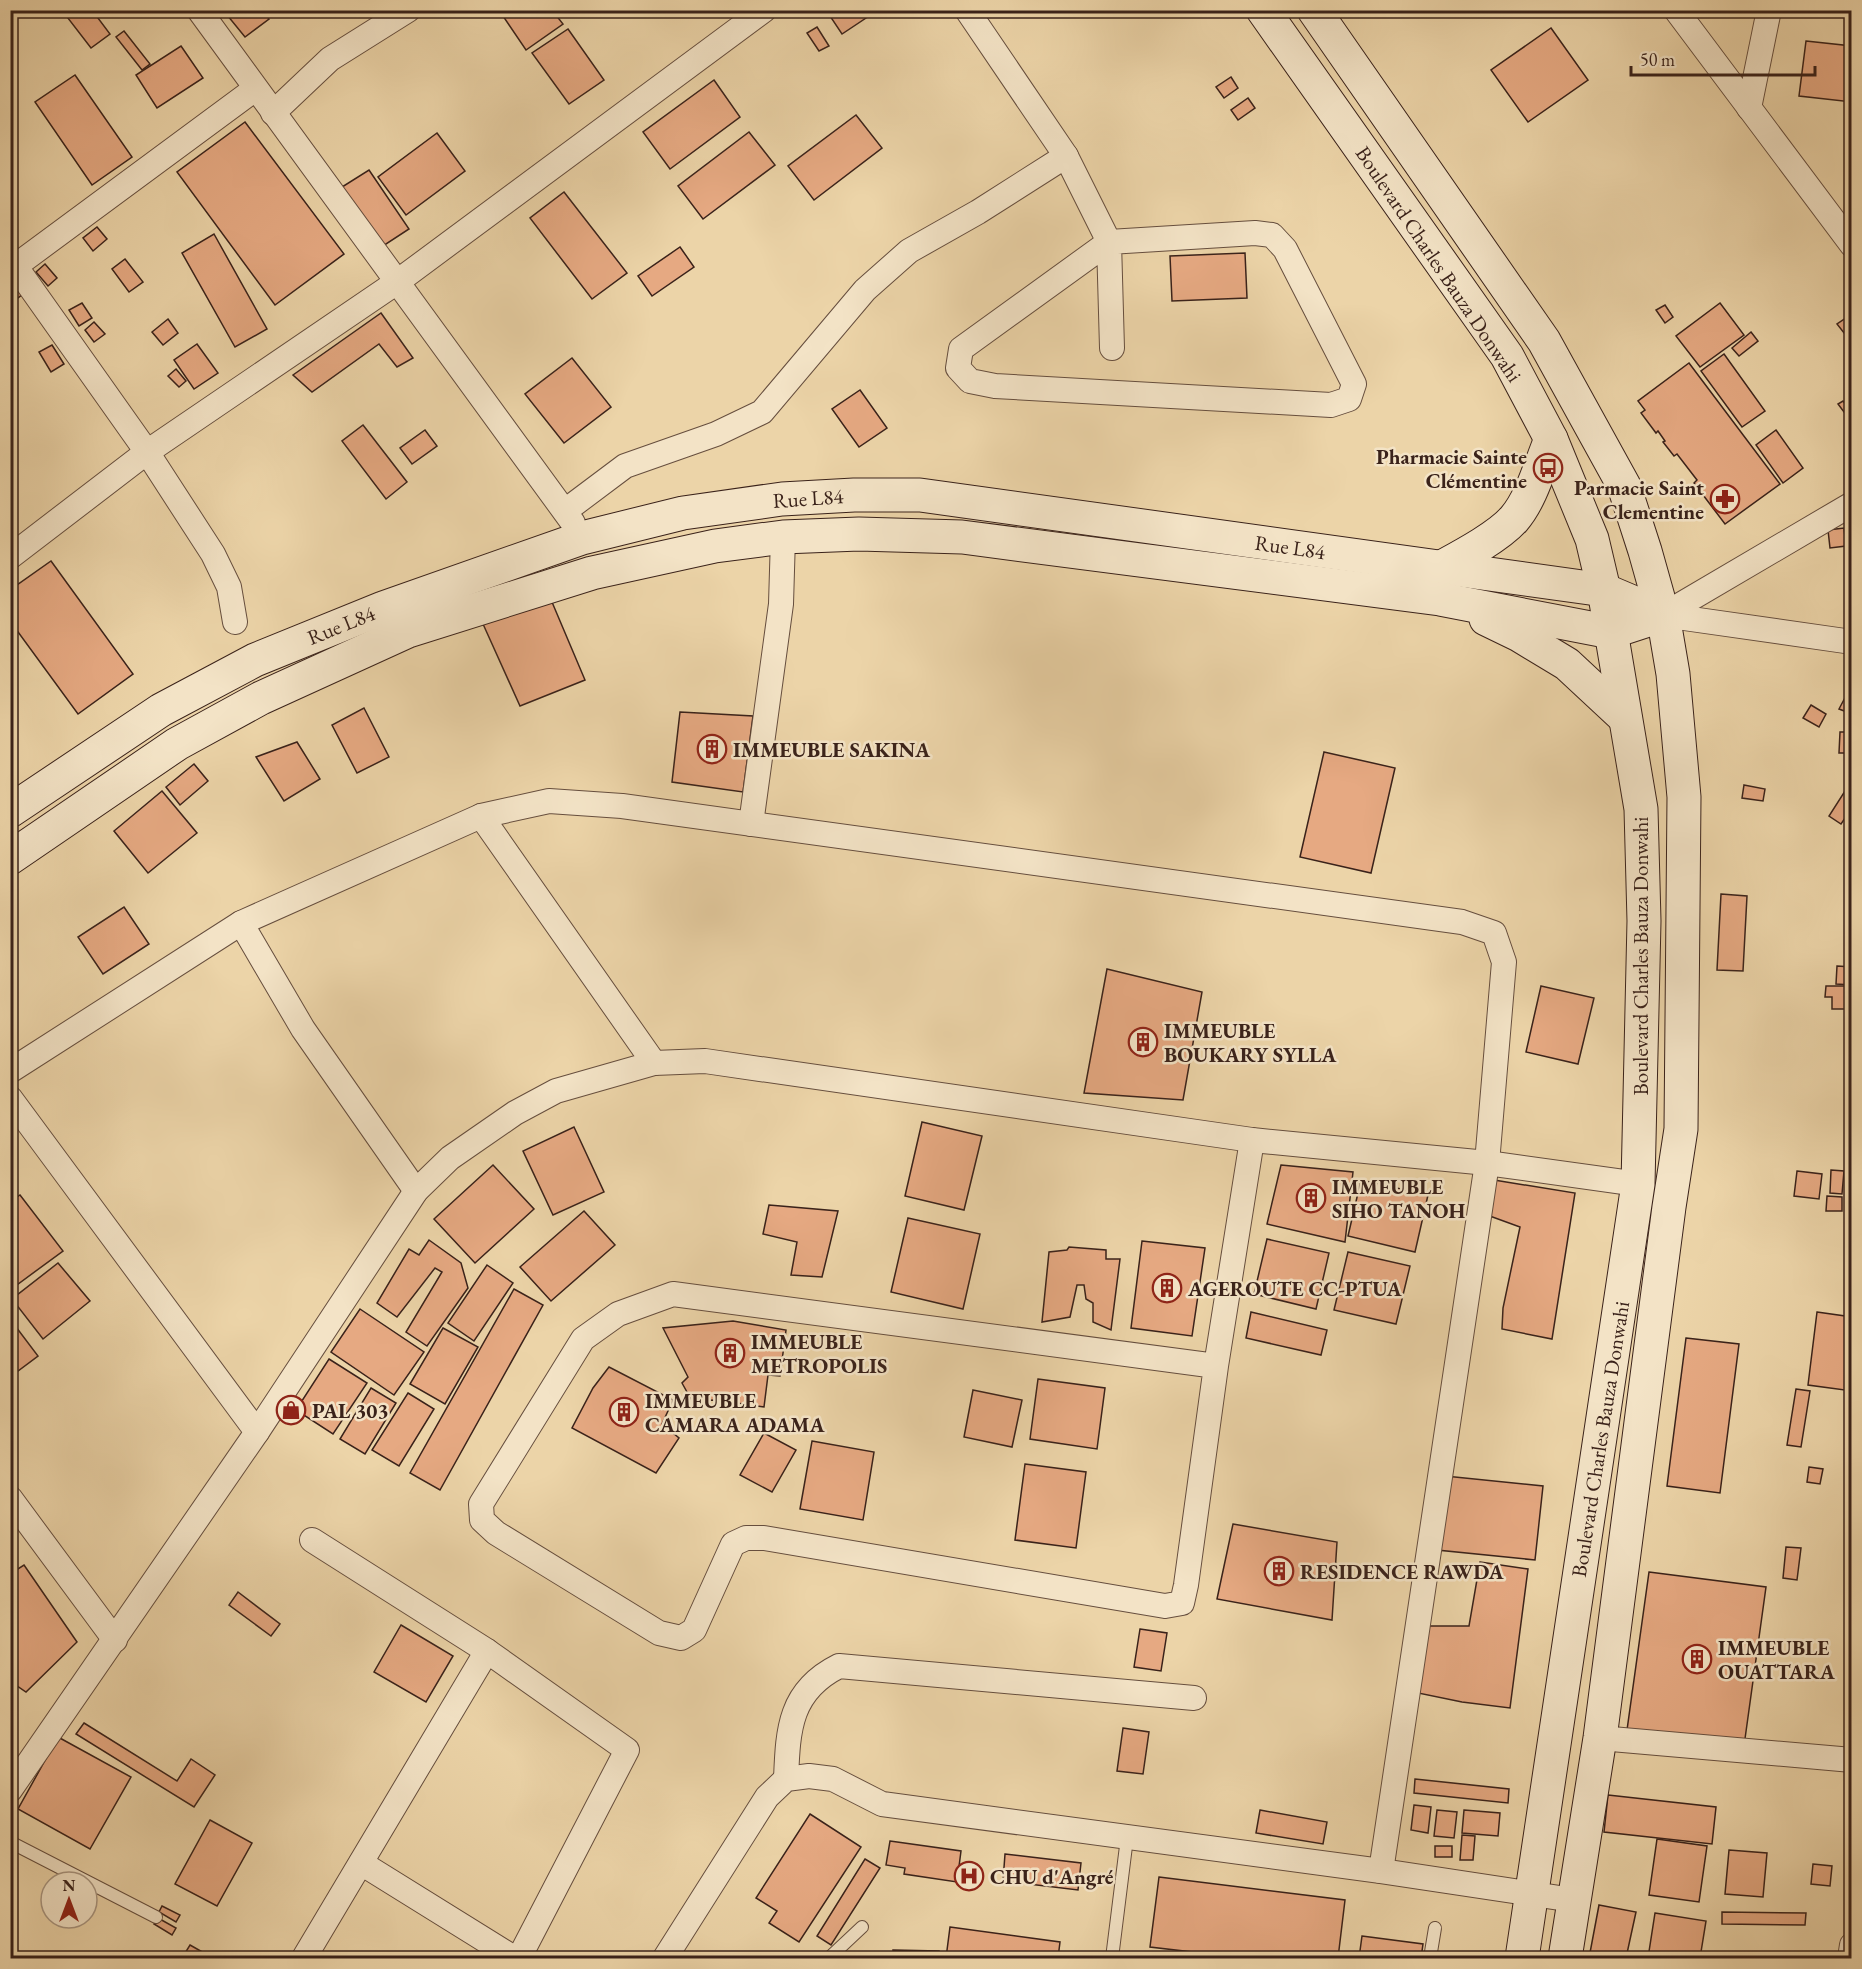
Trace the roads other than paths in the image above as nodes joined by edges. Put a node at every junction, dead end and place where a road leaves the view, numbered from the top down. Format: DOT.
graph roads {
  1 [pos="199,10"];
  2 [pos="408,10"];
  3 [pos="764,10"];
  4 [pos="967,10"];
  5 [pos="1263,10"];
  6 [pos="1314,10"];
  7 [pos="1676,10"];
  8 [pos="1769,10"];
  9 [pos="255,89"];
  10 [pos="1749,108"];
  11 [pos="273,113"];
  12 [pos="1066,156"];
  13 [pos="1109,242"];
  14 [pos="1851,244"];
  15 [pos="13,268"];
  16 [pos="397,282"];
  17 [pos="1112,348"];
  18 [pos="1551,439"];
  19 [pos="147,452"];
  20 [pos="1851,504"];
  21 [pos="573,525"];
  22 [pos="783,537"];
  23 [pos="10,557"];
  24 [pos="1440,583"];
  25 [pos="1604,590"];
  26 [pos="1663,615"];
  27 [pos="235,622"];
  28 [pos="1611,632"];
  29 [pos="1851,642"];
  30 [pos="1625,718"];
  31 [pos="10,811"];
  32 [pos="481,816"];
  33 [pos="751,824"];
  34 [pos="10,858"];
  35 [pos="241,923"];
  36 [pos="654,1063"];
  37 [pos="10,1071"];
  38 [pos="10,1098"];
  39 [pos="1252,1140"];
  40 [pos="1487,1163"];
  41 [pos="1638,1184"];
  42 [pos="416,1191"];
  43 [pos="1216,1366"];
  44 [pos="257,1432"];
  45 [pos="10,1498"];
  46 [pos="312,1540"];
  47 [pos="115,1640"];
  48 [pos="488,1651"];
  49 [pos="1194,1698"];
  50 [pos="1599,1738"];
  51 [pos="1851,1760"];
  52 [pos="786,1779"];
  53 [pos="10,1790"];
  54 [pos="1127,1838"];
  55 [pos="10,1842"];
  56 [pos="361,1863"];
  57 [pos="1381,1871"];
  58 [pos="1531,1894"];
  59 [pos="1573,1900"];
  60 [pos="156,1917"];
  61 [pos="862,1926"];
  62 [pos="1434,1928"];
  63 [pos="1851,1945"];
  64 [pos="304,1959"];
  65 [pos="514,1959"];
  66 [pos="519,1959"];
  67 [pos="665,1959"];
  68 [pos="829,1959"];
  69 [pos="1112,1959"];
  70 [pos="1430,1959"];
  71 [pos="1522,1959"];
  72 [pos="1564,1959"];
  73 [pos="1850,1959"];
  1 -- 9 [label="street"];
  2 -- 11 [label="street"];
  3 -- 16 [label="street"];
  4 -- 12 [label="street"];
  5 -- 18 [label="main road, Boulevard Charles Bauza Donwahi"];
  6 -- 26 [label="main road, Boulevard Charles Bauza Donwahi"];
  7 -- 10 [label="street"];
  8 -- 10 [label="street"];
  9 -- 11 [label="street"];
  9 -- 15 [label="street"];
  10 -- 14 [label="street"];
  11 -- 16 [label="street"];
  12 -- 13 [label="street"];
  12 -- 21 [label="street"];
  13 -- 13 [label="street"];
  13 -- 17 [label="street"];
  15 -- 19 [label="street"];
  16 -- 19 [label="street"];
  16 -- 21 [label="street"];
  18 -- 24 [label="main road"];
  18 -- 25 [label="main road, Boulevard Charles Bauza Donwahi"];
  19 -- 23 [label="street"];
  19 -- 27 [label="street"];
  20 -- 26 [label="street"];
  21 -- 24 [label="main road, Rue L84"];
  21 -- 31 [label="main road, Rue L84"];
  22 -- 24 [label="main road"];
  22 -- 33 [label="street"];
  22 -- 34 [label="main road"];
  24 -- 25 [label="main road, Rue L84"];
  24 -- 28 [label="main road"];
  24 -- 30 [label="main road"];
  25 -- 26 [label="main road, Rue L84"];
  25 -- 28 [label="main road, Boulevard Charles Bauza Donwahi"];
  26 -- 28 [label="main road"];
  26 -- 29 [label="street"];
  26 -- 50 [label="main road, Boulevard Charles Bauza Donwahi"];
  28 -- 30 [label="main road, Boulevard Charles Bauza Donwahi"];
  30 -- 41 [label="main road, Boulevard Charles Bauza Donwahi"];
  32 -- 33 [label="street"];
  32 -- 35 [label="street"];
  32 -- 36 [label="street"];
  33 -- 40 [label="street"];
  35 -- 37 [label="street"];
  35 -- 42 [label="street"];
  36 -- 39 [label="street"];
  36 -- 42 [label="street"];
  38 -- 44 [label="street"];
  39 -- 40 [label="street"];
  39 -- 43 [label="street"];
  40 -- 41 [label="street"];
  40 -- 57 [label="street"];
  41 -- 58 [label="main road, Boulevard Charles Bauza Donwahi"];
  42 -- 44 [label="street"];
  43 -- 43 [label="street"];
  44 -- 47 [label="street"];
  45 -- 47 [label="street"];
  46 -- 48 [label="street"];
  47 -- 53 [label="street"];
  48 -- 56 [label="street"];
  48 -- 66 [label="street"];
  49 -- 52 [label="street"];
  50 -- 51 [label="street"];
  50 -- 59 [label="main road, Boulevard Charles Bauza Donwahi"];
  52 -- 54 [label="street"];
  52 -- 67 [label="street"];
  54 -- 57 [label="street"];
  54 -- 69 [label="lane"];
  55 -- 60 [label="lane"];
  56 -- 64 [label="street"];
  56 -- 65 [label="street"];
  57 -- 58 [label="street"];
  58 -- 59 [label="street"];
  58 -- 71 [label="main road, Boulevard Charles Bauza Donwahi"];
  59 -- 72 [label="main road, Boulevard Charles Bauza Donwahi"];
  61 -- 68 [label="lane"];
  62 -- 70 [label="lane"];
  63 -- 73 [label="street"];
}
